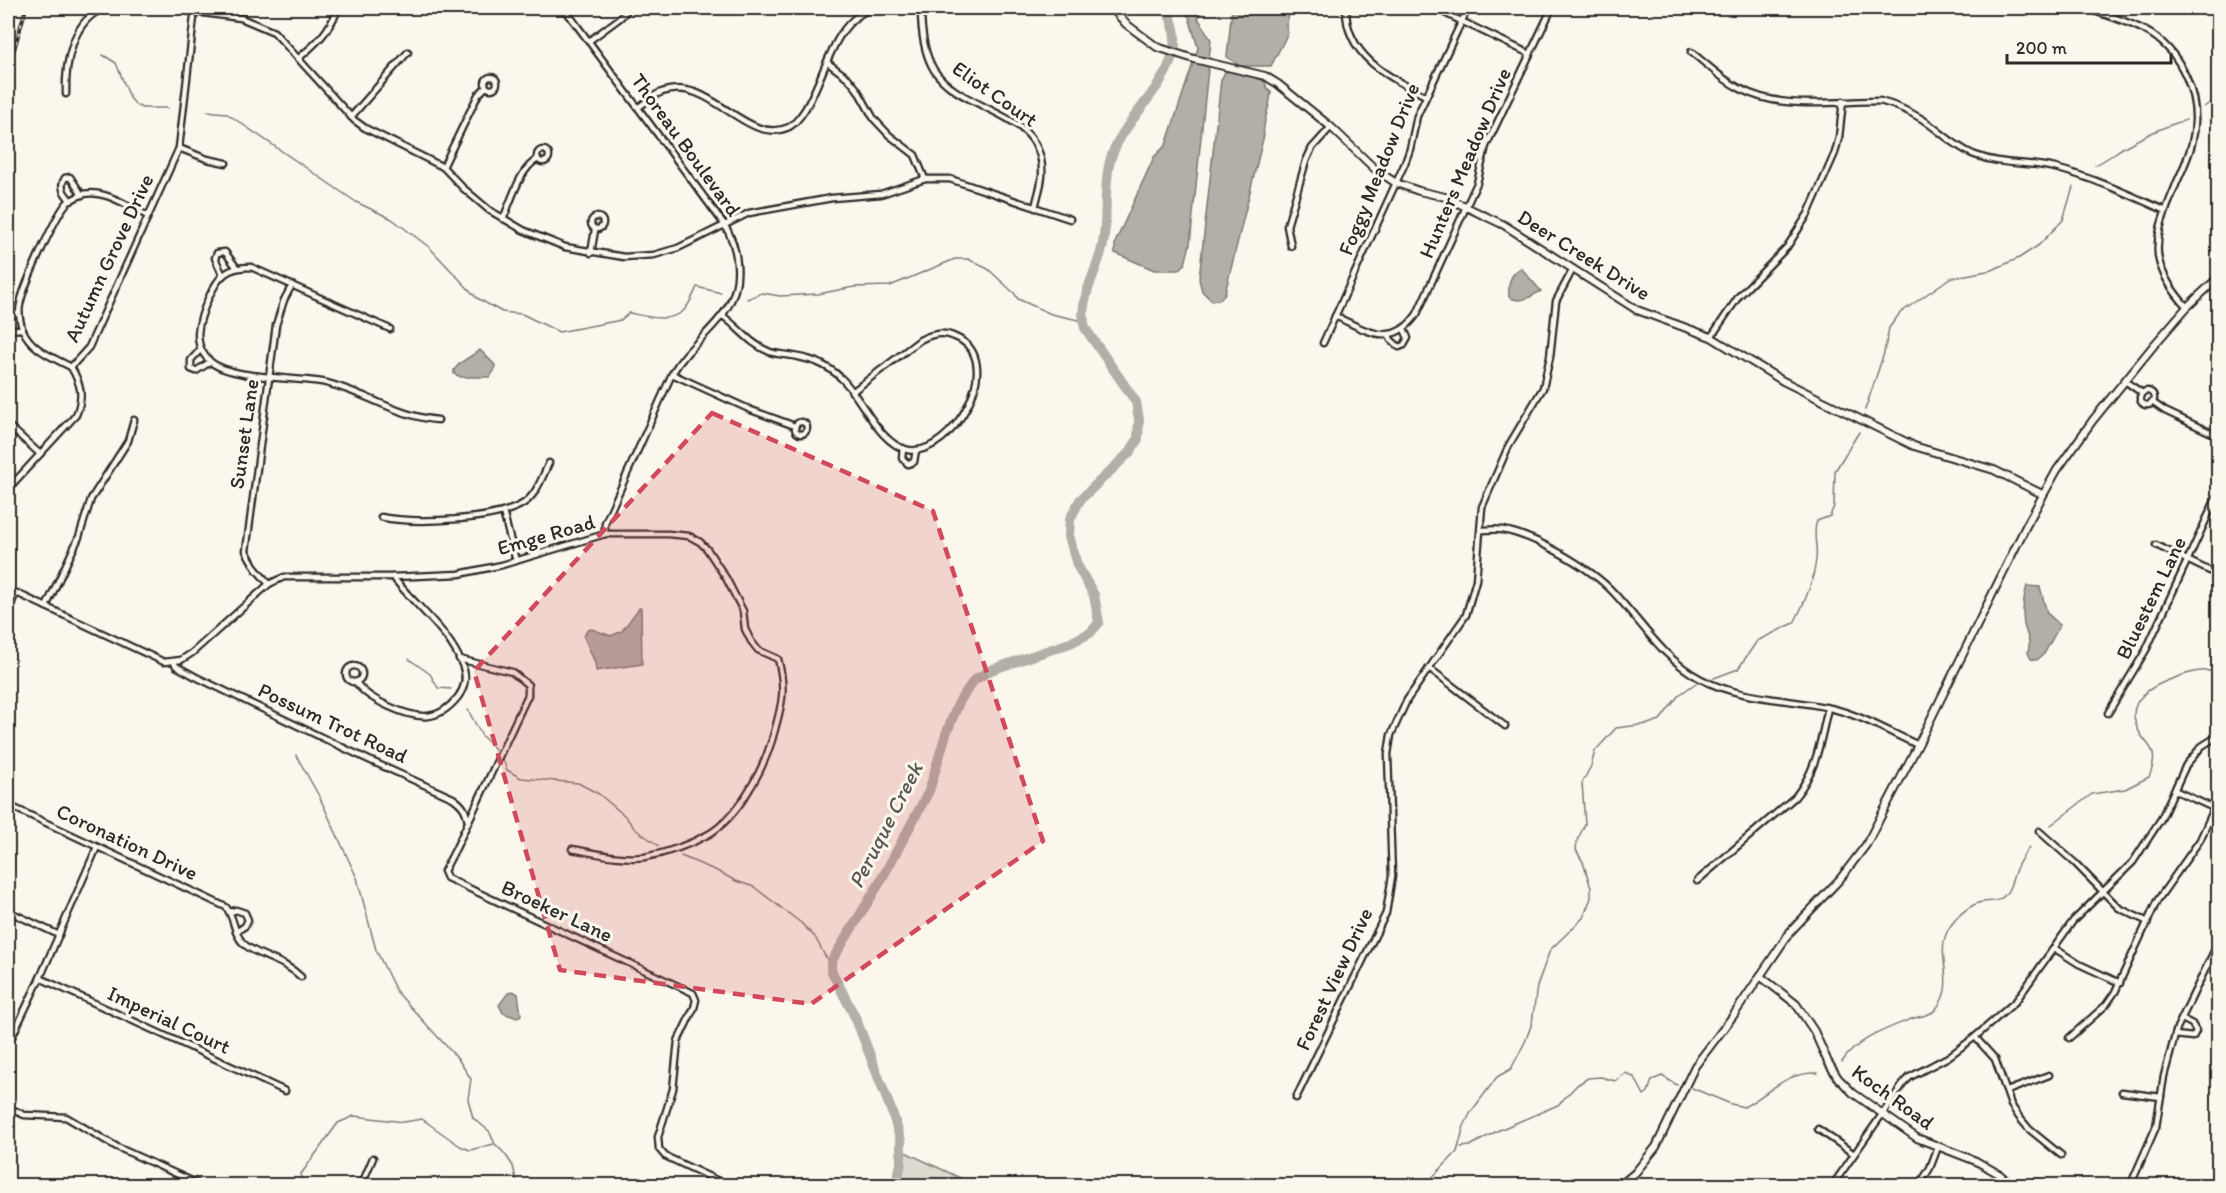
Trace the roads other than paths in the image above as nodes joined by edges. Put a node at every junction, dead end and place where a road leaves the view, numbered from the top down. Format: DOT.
graph roads {
  1 [pos="103,8"];
  2 [pos="165,8"];
  3 [pos="339,8"];
  4 [pos="564,8"];
  5 [pos="629,8"];
  6 [pos="874,8"];
  7 [pos="921,8"];
  8 [pos="1112,8"];
  9 [pos="1346,8"];
  10 [pos="1434,8"];
  11 [pos="1468,8"];
  12 [pos="1552,8"];
  13 [pos="2084,8"];
  14 [pos="195,9"];
  15 [pos="1461,21"];
  16 [pos="589,40"];
  17 [pos="408,52"];
  18 [pos="1691,52"];
  19 [pos="1530,54"];
  20 [pos="299,58"];
  21 [pos="828,63"];
  22 [pos="486,87"];
  23 [pos="66,94"];
  24 [pos="1426,96"];
  25 [pos="1843,101"];
  26 [pos="639,107"];
  27 [pos="351,117"];
  28 [pos="1331,127"];
  29 [pos="179,148"];
  30 [pos="538,159"];
  31 [pos="226,163"];
  32 [pos="443,167"];
  33 [pos="924,179"];
  34 [pos="1396,183"];
  35 [pos="82,195"];
  36 [pos="70,201"];
  37 [pos="1466,207"];
  38 [pos="1035,208"];
  39 [pos="2166,211"];
  40 [pos="148,216"];
  41 [pos="503,219"];
  42 [pos="1070,219"];
  43 [pos="724,224"];
  44 [pos="595,230"];
  45 [pos="1291,246"];
  46 [pos="591,253"];
  47 [pos="237,268"];
  48 [pos="1573,269"];
  49 [pos="223,276"];
  50 [pos="2218,278"];
  51 [pos="292,285"];
  52 [pos="2187,307"];
  53 [pos="19,313"];
  54 [pos="723,316"];
  55 [pos="1335,316"];
  56 [pos="8,317"];
  57 [pos="22,329"];
  58 [pos="390,329"];
  59 [pos="1404,329"];
  60 [pos="8,330"];
  61 [pos="1389,335"];
  62 [pos="1711,337"];
  63 [pos="1323,343"];
  64 [pos="201,349"];
  65 [pos="210,362"];
  66 [pos="71,367"];
  67 [pos="672,374"];
  68 [pos="269,376"];
  69 [pos="2125,381"];
  70 [pos="852,392"];
  71 [pos="2142,393"];
  72 [pos="2152,402"];
  73 [pos="134,420"];
  74 [pos="438,420"];
  75 [pos="8,425"];
  76 [pos="795,426"];
  77 [pos="2218,436"];
  78 [pos="903,448"];
  79 [pos="916,450"];
  80 [pos="40,454"];
  81 [pos="549,464"];
  82 [pos="8,489"];
  83 [pos="2042,494"];
  84 [pos="2218,494"];
  85 [pos="503,512"];
  86 [pos="381,517"];
  87 [pos="1481,530"];
  88 [pos="605,534"];
  89 [pos="2156,545"];
  90 [pos="2188,560"];
  91 [pos="516,561"];
  92 [pos="2218,575"];
  93 [pos="393,577"];
  94 [pos="269,584"];
  95 [pos="8,589"];
  96 [pos="16,593"];
  97 [pos="46,607"];
  98 [pos="8,611"];
  99 [pos="459,659"];
  100 [pos="174,662"];
  101 [pos="1430,668"];
  102 [pos="356,682"];
  103 [pos="1828,708"];
  104 [pos="2108,713"];
  105 [pos="2218,724"];
  106 [pos="1505,726"];
  107 [pos="2218,736"];
  108 [pos="1918,746"];
  109 [pos="2174,790"];
  110 [pos="8,805"];
  111 [pos="2216,809"];
  112 [pos="468,822"];
  113 [pos="2038,831"];
  114 [pos="97,848"];
  115 [pos="572,849"];
  116 [pos="1697,881"];
  117 [pos="2103,892"];
  118 [pos="8,911"];
  119 [pos="230,912"];
  120 [pos="2148,922"];
  121 [pos="236,932"];
  122 [pos="59,935"];
  123 [pos="2218,943"];
  124 [pos="2054,948"];
  125 [pos="2210,958"];
  126 [pos="2218,961"];
  127 [pos="1760,976"];
  128 [pos="301,977"];
  129 [pos="40,978"];
  130 [pos="2120,983"];
  131 [pos="2182,1018"];
  132 [pos="2175,1035"];
  133 [pos="1975,1037"];
  134 [pos="2069,1038"];
  135 [pos="8,1045"];
  136 [pos="2049,1076"];
  137 [pos="285,1091"];
  138 [pos="2007,1091"];
  139 [pos="2122,1092"];
  140 [pos="2161,1097"];
  141 [pos="1296,1098"];
  142 [pos="8,1107"];
  143 [pos="1882,1113"];
  144 [pos="1818,1129"];
  145 [pos="1938,1147"];
  146 [pos="1854,1154"];
  147 [pos="2061,1155"];
  148 [pos="373,1158"];
  149 [pos="203,1185"];
  150 [pos="361,1185"];
  151 [pos="729,1185"];
  152 [pos="1619,1185"];
  153 [pos="1832,1185"];
  154 [pos="1919,1185"];
  155 [pos="2013,1185"];
  156 [pos="2130,1185"];
  1 -- 23 [label="street"];
  2 -- 14 [label="street"];
  3 -- 20 [label="street"];
  4 -- 16 [label="street, Thoreau Boulevard"];
  5 -- 16 [label="street"];
  6 -- 21 [label="street"];
  7 -- 38 [label="street, Eliot Court"];
  8 -- 28 [label="street, Deer Creek Drive"];
  9 -- 24 [label="street"];
  10 -- 15 [label="street"];
  11 -- 15 [label="street, Foggy Meadow Drive"];
  12 -- 19 [label="street, Hunters Meadow Drive"];
  13 -- 39 [label="street"];
  14 -- 20 [label="street"];
  14 -- 29 [label="street, Autumn Grove Drive"];
  15 -- 19 [label="street"];
  15 -- 24 [label="street, Foggy Meadow Drive"];
  16 -- 26 [label="street, Thoreau Boulevard"];
  17 -- 27 [label="street"];
  18 -- 25 [label="street"];
  19 -- 37 [label="street, Hunters Meadow Drive"];
  20 -- 27 [label="street"];
  21 -- 26 [label="street"];
  21 -- 33 [label="street"];
  22 -- 32 [label="street"];
  24 -- 34 [label="street, Foggy Meadow Drive"];
  25 -- 39 [label="street"];
  25 -- 62 [label="street"];
  26 -- 43 [label="street, Thoreau Boulevard"];
  27 -- 32 [label="street"];
  28 -- 34 [label="street, Deer Creek Drive"];
  28 -- 45 [label="street"];
  29 -- 31 [label="street"];
  29 -- 40 [label="street, Autumn Grove Drive"];
  30 -- 41 [label="street"];
  32 -- 41 [label="street"];
  33 -- 38 [label="street"];
  33 -- 43 [label="street"];
  34 -- 37 [label="street, Deer Creek Drive"];
  34 -- 55 [label="street, Foggy Meadow Drive"];
  35 -- 36 [label="street"];
  35 -- 36 [label="street"];
  35 -- 40 [label="street"];
  36 -- 53 [label="street"];
  37 -- 48 [label="street, Deer Creek Drive"];
  37 -- 59 [label="street, Hunters Meadow Drive"];
  38 -- 42 [label="street"];
  39 -- 52 [label="street"];
  40 -- 66 [label="street, Autumn Grove Drive"];
  41 -- 46 [label="street"];
  43 -- 46 [label="street"];
  43 -- 54 [label="street, Thoreau Boulevard"];
  44 -- 46 [label="street"];
  47 -- 49 [label="street"];
  47 -- 49 [label="street"];
  47 -- 51 [label="street"];
  48 -- 62 [label="street, Deer Creek Drive"];
  48 -- 87 [label="street, Forest View Drive"];
  49 -- 64 [label="street"];
  50 -- 52 [label="street"];
  51 -- 58 [label="street"];
  51 -- 68 [label="street, Sunset Lane"];
  52 -- 69 [label="street"];
  53 -- 56 [label="street"];
  53 -- 57 [label="street"];
  54 -- 67 [label="street, Thoreau Boulevard"];
  54 -- 70 [label="street"];
  55 -- 61 [label="street, Hunters Meadow Drive"];
  55 -- 63 [label="street, Foggy Meadow Drive"];
  57 -- 60 [label="street"];
  57 -- 66 [label="street"];
  59 -- 61 [label="street"];
  59 -- 61 [label="street, Hunters Meadow Drive"];
  62 -- 83 [label="street, Deer Creek Drive"];
  64 -- 65 [label="street"];
  64 -- 65 [label="street"];
  65 -- 68 [label="street"];
  66 -- 80 [label="street, Autumn Grove Drive"];
  67 -- 76 [label="street"];
  67 -- 88 [label="street, Thoreau Boulevard"];
  68 -- 74 [label="street"];
  68 -- 94 [label="street, Sunset Lane"];
  69 -- 71 [label="street"];
  69 -- 83 [label="street"];
  70 -- 78 [label="street"];
  70 -- 79 [label="street"];
  71 -- 72 [label="street"];
  71 -- 72 [label="street"];
  72 -- 77 [label="street"];
  73 -- 97 [label="street"];
  75 -- 80 [label="street"];
  78 -- 79 [label="street"];
  78 -- 79 [label="street"];
  80 -- 82 [label="street, Autumn Grove Drive"];
  81 -- 85 [label="street"];
  83 -- 108 [label="street"];
  84 -- 90 [label="street, Bluestem Lane"];
  85 -- 86 [label="street"];
  85 -- 91 [label="street"];
  87 -- 101 [label="street, Forest View Drive"];
  87 -- 103 [label="street"];
  88 -- 91 [label="street, Emge Road"];
  88 -- 115 [label="street, Emge Road"];
  89 -- 90 [label="street"];
  90 -- 92 [label="street"];
  90 -- 104 [label="street, Bluestem Lane"];
  91 -- 93 [label="street, Emge Road"];
  93 -- 94 [label="street, Emge Road"];
  93 -- 99 [label="street"];
  94 -- 100 [label="street, Emge Road"];
  95 -- 96 [label="street"];
  96 -- 97 [label="street"];
  96 -- 98 [label="street"];
  97 -- 100 [label="street"];
  99 -- 102 [label="street"];
  99 -- 112 [label="street, Broeker Lane"];
  100 -- 112 [label="street, Possum Trot Road"];
  101 -- 106 [label="street"];
  101 -- 141 [label="street, Forest View Drive"];
  103 -- 108 [label="street"];
  103 -- 116 [label="street"];
  105 -- 107 [label="street"];
  107 -- 109 [label="street"];
  108 -- 127 [label="street"];
  109 -- 111 [label="street"];
  109 -- 117 [label="street"];
  110 -- 114 [label="street, Coronation Drive"];
  111 -- 120 [label="street"];
  112 -- 151 [label="street, Broeker Lane"];
  113 -- 117 [label="street"];
  114 -- 119 [label="street, Coronation Drive"];
  114 -- 122 [label="street"];
  117 -- 120 [label="street"];
  117 -- 124 [label="street"];
  118 -- 122 [label="street"];
  119 -- 121 [label="street"];
  119 -- 121 [label="street, Coronation Drive"];
  120 -- 130 [label="street"];
  121 -- 128 [label="street"];
  122 -- 129 [label="street"];
  123 -- 125 [label="street"];
  124 -- 130 [label="street"];
  124 -- 133 [label="street"];
  125 -- 126 [label="street"];
  125 -- 131 [label="street"];
  127 -- 143 [label="street, Koch Road"];
  127 -- 152 [label="street"];
  129 -- 135 [label="street"];
  129 -- 137 [label="street, Imperial Court"];
  130 -- 134 [label="street"];
  131 -- 132 [label="street"];
  131 -- 132 [label="street"];
  132 -- 140 [label="street"];
  133 -- 138 [label="street"];
  133 -- 143 [label="street"];
  136 -- 138 [label="street"];
  138 -- 147 [label="street"];
  139 -- 140 [label="street"];
  140 -- 156 [label="street"];
  142 -- 149 [label="street"];
  143 -- 145 [label="street, Koch Road"];
  143 -- 146 [label="street"];
  144 -- 146 [label="street"];
  145 -- 154 [label="street"];
  145 -- 155 [label="street, Koch Road"];
  146 -- 153 [label="street"];
  148 -- 150 [label="street"];
}
